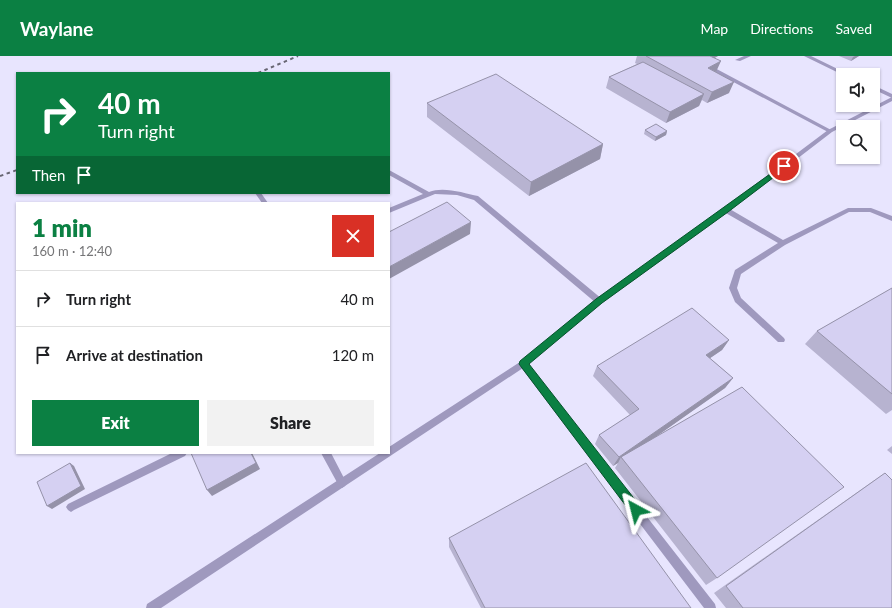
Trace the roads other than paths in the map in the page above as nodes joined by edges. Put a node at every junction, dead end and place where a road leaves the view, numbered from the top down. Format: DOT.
graph roads {
  1 [pos="748,56"];
  2 [pos="807,56"];
  3 [pos="738,60"];
  4 [pos="703,64"];
  5 [pos="836,70"];
  6 [pos="880,91"];
  7 [pos="892,97"];
  8 [pos="830,131"];
  9 [pos="390,173"];
  10 [pos="428,194"];
  11 [pos="726,210"];
  12 [pos="390,211"];
  13 [pos="892,219"];
  14 [pos="783,243"];
  15 [pos="599,301"];
  16 [pos="781,340"];
  17 [pos="523,364"];
  18 [pos="390,452"];
  19 [pos="180,454"];
  20 [pos="327,454"];
  21 [pos="386,454"];
  22 [pos="342,483"];
  23 [pos="71,507"];
  24 [pos="151,608"];
  25 [pos="711,608"];
  1 -- 3 [label="street"];
  2 -- 5 [label="street"];
  4 -- 8 [label="street"];
  6 -- 7 [label="street"];
  7 -- 8 [label="street"];
  8 -- 11 [label="street"];
  9 -- 10 [label="street"];
  10 -- 12 [label="street"];
  10 -- 15 [label="street"];
  11 -- 14 [label="street"];
  11 -- 15 [label="street"];
  13 -- 14 [label="street"];
  14 -- 16 [label="street"];
  15 -- 17 [label="street"];
  17 -- 18 [label="street"];
  17 -- 25 [label="street"];
  19 -- 23 [label="street"];
  20 -- 22 [label="street"];
  21 -- 22 [label="street"];
  22 -- 24 [label="street"];
}
